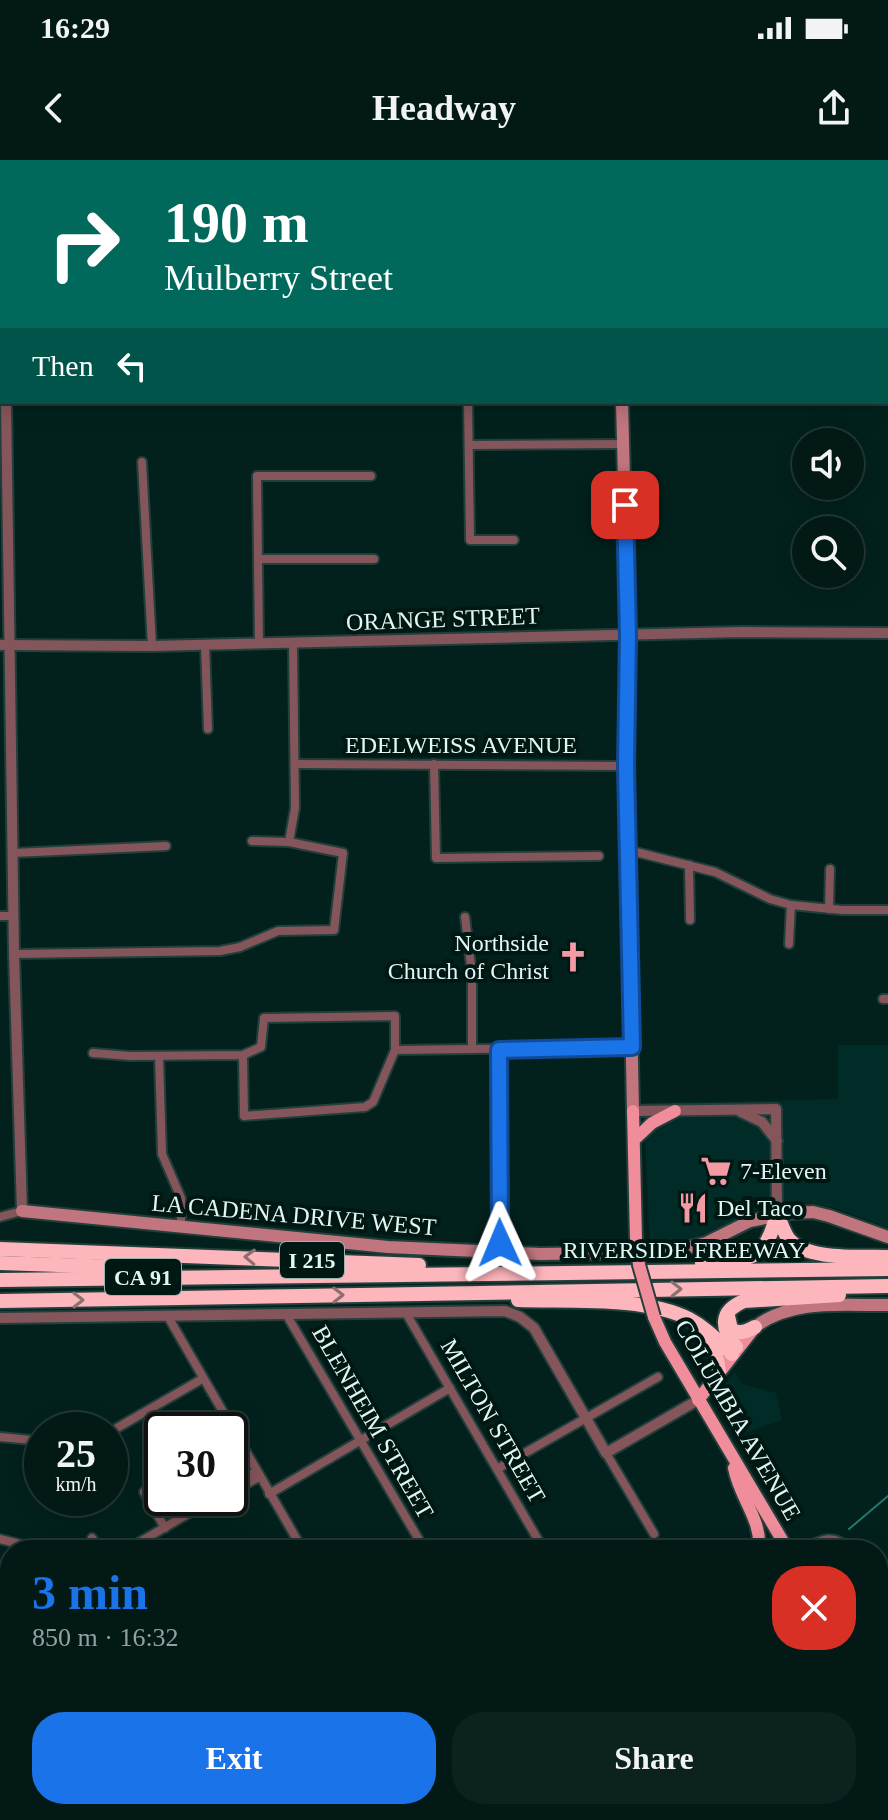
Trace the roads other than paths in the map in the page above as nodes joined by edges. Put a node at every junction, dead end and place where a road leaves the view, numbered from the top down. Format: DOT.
graph roads {
  1 [pos="6,404"];
  2 [pos="468,404"];
  3 [pos="622,404"];
  4 [pos="623,444"];
  5 [pos="469,445"];
  6 [pos="142,462"];
  7 [pos="371,476"];
  8 [pos="514,540"];
  9 [pos="259,559"];
  10 [pos="374,559"];
  11 [pos="888,633"];
  12 [pos="628,635"];
  13 [pos="293,643"];
  14 [pos="4,644"];
  15 [pos="259,644"];
  16 [pos="205,645"];
  17 [pos="152,646"];
  18 [pos="208,729"];
  19 [pos="296,764"];
  20 [pos="434,764"];
  21 [pos="626,766"];
  22 [pos="252,841"];
  23 [pos="289,842"];
  24 [pos="166,846"];
  25 [pos="628,850"];
  26 [pos="13,853"];
  27 [pos="599,856"];
  28 [pos="689,865"];
  29 [pos="830,869"];
  30 [pos="791,905"];
  31 [pos="829,909"];
  32 [pos="888,910"];
  33 [pos="0,916"];
  34 [pos="14,916"];
  35 [pos="465,917"];
  36 [pos="690,920"];
  37 [pos="789,944"];
  38 [pos="14,954"];
  39 [pos="632,1047"];
  40 [pos="472,1049"];
  41 [pos="395,1050"];
  42 [pos="499,1050"];
  43 [pos="93,1053"];
  44 [pos="243,1055"];
  45 [pos="159,1056"];
  46 [pos="735,1110"];
  47 [pos="633,1111"];
  48 [pos="675,1111"];
  49 [pos="634,1140"];
  50 [pos="777,1141"];
  51 [pos="22,1211"];
  52 [pos="777,1213"];
  53 [pos="0,1217"];
  54 [pos="181,1227"];
  55 [pos="888,1237"];
  56 [pos="0,1249"];
  57 [pos="501,1253"];
  58 [pos="888,1257"];
  59 [pos="0,1263"];
  60 [pos="888,1269"];
  61 [pos="607,1270"];
  62 [pos="552,1273"];
  63 [pos="287,1274"];
  64 [pos="0,1280"];
  65 [pos="885,1286"];
  66 [pos="458,1292"];
  67 [pos="0,1301"];
  68 [pos="888,1305"];
  69 [pos="731,1308"];
  70 [pos="406,1313"];
  71 [pos="286,1314"];
  72 [pos="167,1315"];
  73 [pos="0,1318"];
  74 [pos="703,1327"];
  75 [pos="755,1327"];
  76 [pos="734,1351"];
  77 [pos="719,1371"];
  78 [pos="658,1377"];
  79 [pos="202,1379"];
  80 [pos="450,1388"];
  81 [pos="698,1400"];
  82 [pos="586,1418"];
  83 [pos="128,1422"];
  84 [pos="0,1437"];
  85 [pos="24,1439"];
  86 [pos="361,1440"];
  87 [pos="606,1453"];
  88 [pos="732,1457"];
  89 [pos="497,1469"];
  90 [pos="258,1474"];
  91 [pos="248,1481"];
  92 [pos="269,1494"];
  93 [pos="158,1516"];
  94 [pos="185,1516"];
  95 [pos="165,1528"];
  96 [pos="654,1534"];
  97 [pos="145,1540"];
  98 [pos="297,1540"];
  99 [pos="419,1540"];
  100 [pos="538,1540"];
  101 [pos="760,1540"];
  102 [pos="782,1540"];
  1 -- 14 [label="street"];
  2 -- 5 [label="street"];
  3 -- 4 [label="main road, COLUMBIA AVENUE"];
  4 -- 5 [label="street"];
  4 -- 12 [label="main road, COLUMBIA AVENUE"];
  5 -- 8 [label="street"];
  6 -- 17 [label="street"];
  7 -- 9 [label="street"];
  9 -- 10 [label="street"];
  9 -- 15 [label="street"];
  11 -- 12 [label="street, ORANGE STREET"];
  12 -- 13 [label="street, ORANGE STREET"];
  12 -- 21 [label="main road, COLUMBIA AVENUE"];
  13 -- 15 [label="street, ORANGE STREET"];
  13 -- 19 [label="street"];
  14 -- 17 [label="street, ORANGE STREET"];
  14 -- 26 [label="street"];
  15 -- 16 [label="street, ORANGE STREET"];
  16 -- 17 [label="street, ORANGE STREET"];
  16 -- 18 [label="street"];
  19 -- 20 [label="street, EDELWEISS AVENUE"];
  19 -- 23 [label="street"];
  20 -- 21 [label="street, EDELWEISS AVENUE"];
  20 -- 27 [label="street"];
  21 -- 25 [label="main road, COLUMBIA AVENUE"];
  22 -- 23 [label="street"];
  23 -- 38 [label="street"];
  24 -- 26 [label="street"];
  25 -- 28 [label="street"];
  25 -- 39 [label="main road, COLUMBIA AVENUE"];
  26 -- 34 [label="street"];
  28 -- 30 [label="street"];
  28 -- 36 [label="street"];
  29 -- 31 [label="street"];
  30 -- 31 [label="street"];
  30 -- 37 [label="street"];
  31 -- 32 [label="street"];
  33 -- 34 [label="street"];
  34 -- 38 [label="street"];
  35 -- 40 [label="street"];
  38 -- 51 [label="street"];
  39 -- 42 [label="street"];
  39 -- 47 [label="main road, COLUMBIA AVENUE"];
  40 -- 41 [label="street"];
  40 -- 42 [label="street"];
  41 -- 44 [label="street"];
  41 -- 44 [label="street"];
  42 -- 57 [label="street"];
  43 -- 45 [label="street"];
  44 -- 45 [label="street"];
  45 -- 54 [label="street"];
  46 -- 48 [label="street"];
  46 -- 50 [label="street"];
  46 -- 50 [label="street"];
  47 -- 48 [label="street"];
  47 -- 49 [label="main road, COLUMBIA AVENUE"];
  48 -- 49 [label="main road"];
  49 -- 81 [label="main road, COLUMBIA AVENUE, bridge"];
  50 -- 52 [label="street"];
  51 -- 53 [label="street"];
  51 -- 54 [label="main road, LA CADENA DRIVE WEST"];
  52 -- 55 [label="main road, LA CADENA DRIVE WEST"];
  52 -- 57 [label="main road, LA CADENA DRIVE WEST"];
  52 -- 58 [label="highway"];
  52 -- 61 [label="highway"];
  54 -- 57 [label="main road, LA CADENA DRIVE WEST"];
  62 -- 56 [label="highway, I 215, one-way"];
  59 -- 63 [label="highway"];
  60 -- 61 [label="highway, RIVERSIDE FREEWAY / I 215"];
  61 -- 62 [label="highway, RIVERSIDE FREEWAY / I 215"];
  62 -- 63 [label="highway, RIVERSIDE FREEWAY / CA 91"];
  63 -- 64 [label="highway, RIVERSIDE FREEWAY / CA 91"];
  66 -- 65 [label="highway, RIVERSIDE FREEWAY / I 215, one-way"];
  65 -- 69 [label="highway"];
  67 -- 66 [label="highway, RIVERSIDE FREEWAY / I 215, one-way"];
  66 -- 74 [label="highway"];
  68 -- 75 [label="main road"];
  69 -- 75 [label="highway"];
  69 -- 76 [label="highway"];
  70 -- 71 [label="street"];
  70 -- 80 [label="street, MILTON STREET"];
  70 -- 82 [label="street"];
  71 -- 72 [label="street"];
  71 -- 86 [label="street, BLENHEIM STREET"];
  72 -- 73 [label="street"];
  72 -- 79 [label="street"];
  74 -- 76 [label="highway"];
  74 -- 77 [label="highway"];
  75 -- 76 [label="main road"];
  76 -- 77 [label="main road"];
  77 -- 81 [label="main road"];
  78 -- 82 [label="street"];
  79 -- 83 [label="street"];
  79 -- 90 [label="street"];
  80 -- 86 [label="street"];
  80 -- 89 [label="street, MILTON STREET"];
  81 -- 87 [label="street"];
  81 -- 88 [label="main road, COLUMBIA AVENUE"];
  82 -- 87 [label="street"];
  82 -- 89 [label="street"];
  84 -- 85 [label="street"];
  86 -- 92 [label="street"];
  86 -- 99 [label="street, BLENHEIM STREET"];
  87 -- 96 [label="street"];
  88 -- 101 [label="main road"];
  88 -- 102 [label="main road, COLUMBIA AVENUE"];
  89 -- 100 [label="street, MILTON STREET"];
  90 -- 91 [label="street"];
  90 -- 92 [label="street"];
  92 -- 98 [label="street"];
  93 -- 95 [label="street"];
  94 -- 95 [label="street"];
  95 -- 97 [label="street"];
}
